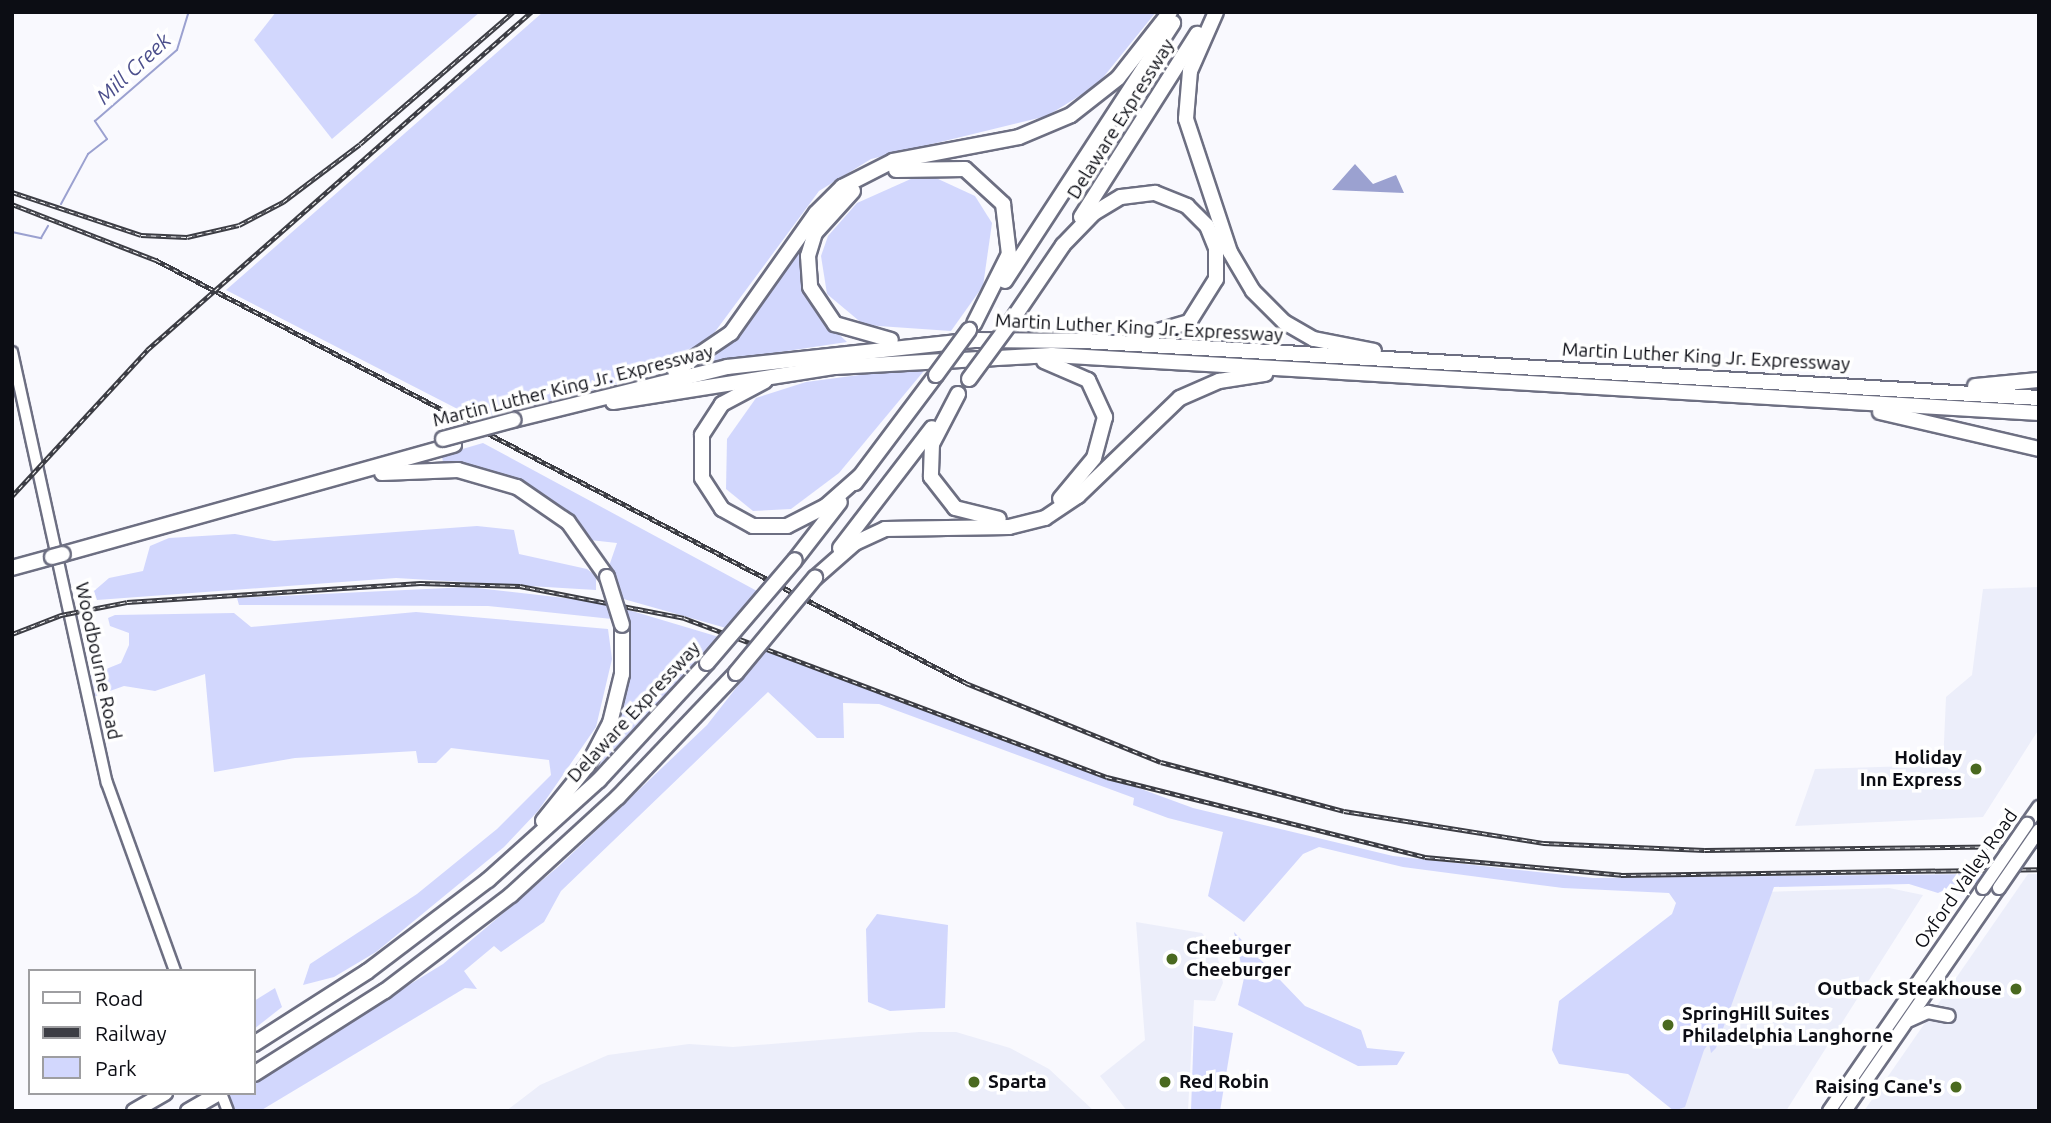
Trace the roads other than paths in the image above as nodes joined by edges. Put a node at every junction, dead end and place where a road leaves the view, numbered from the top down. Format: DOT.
graph roads {
  1 [pos="1170,12"];
  2 [pos="1179,12"];
  3 [pos="1210,12"];
  4 [pos="1216,12"];
  5 [pos="1063,245"];
  6 [pos="972,327"];
  7 [pos="1083,341"];
  8 [pos="942,342"];
  9 [pos="12,352"];
  10 [pos="1015,357"];
  11 [pos="1437,361"];
  12 [pos="800,371"];
  13 [pos="1329,372"];
  14 [pos="2039,380"];
  15 [pos="644,384"];
  16 [pos="1922,389"];
  17 [pos="958,394"];
  18 [pos="2039,398"];
  19 [pos="1809,400"];
  20 [pos="2039,413"];
  21 [pos="518,423"];
  22 [pos="448,442"];
  23 [pos="2037,449"];
  24 [pos="860,476"];
  25 [pos="326,481"];
  26 [pos="57,551"];
  27 [pos="12,559"];
  28 [pos="12,568"];
  29 [pos="819,573"];
  30 [pos="2039,807"];
  31 [pos="2033,827"];
  32 [pos="488,880"];
  33 [pos="174,969"];
  34 [pos="1949,1016"];
  35 [pos="1906,1022"];
  36 [pos="256,1043"];
  37 [pos="256,1073"];
  38 [pos="162,1095"];
  39 [pos="224,1101"];
  40 [pos="134,1111"];
  41 [pos="188,1111"];
  42 [pos="1829,1111"];
  43 [pos="1845,1111"];
  1 -- 15 [label="highway"];
  2 -- 6 [label="highway"];
  3 -- 5 [label="highway, Delaware Expressway"];
  4 -- 11 [label="highway"];
  5 -- 7 [label="highway"];
  5 -- 17 [label="highway, bridge"];
  6 -- 8 [label="highway"];
  6 -- 24 [label="highway, Delaware Expressway, bridge"];
  7 -- 8 [label="highway, Martin Luther King Jr. Expressway"];
  7 -- 11 [label="highway, Martin Luther King Jr. Expressway"];
  8 -- 15 [label="highway, Martin Luther King Jr. Expressway"];
  9 -- 33 [label="main road, Woodbourne Road"];
  10 -- 12 [label="highway, Martin Luther King Jr. Expressway"];
  10 -- 13 [label="highway, Martin Luther King Jr. Expressway"];
  10 -- 17 [label="highway"];
  11 -- 16 [label="highway, Martin Luther King Jr. Expressway"];
  12 -- 21 [label="highway, Martin Luther King Jr. Expressway"];
  12 -- 24 [label="highway"];
  13 -- 19 [label="highway, Martin Luther King Jr. Expressway"];
  13 -- 29 [label="highway"];
  14 -- 16 [label="highway"];
  15 -- 21 [label="highway, Martin Luther King Jr. Expressway"];
  16 -- 18 [label="highway, Martin Luther King Jr. Expressway"];
  17 -- 29 [label="highway"];
  19 -- 20 [label="highway, Martin Luther King Jr. Expressway"];
  19 -- 23 [label="highway"];
  21 -- 22 [label="highway, Martin Luther King Jr. Expressway"];
  22 -- 25 [label="highway, Martin Luther King Jr. Expressway"];
  22 -- 26 [label="highway, Martin Luther King Jr. Expressway"];
  24 -- 32 [label="highway, Delaware Expressway, bridge"];
  25 -- 26 [label="highway, Martin Luther King Jr. Expressway"];
  25 -- 32 [label="highway, bridge"];
  26 -- 27 [label="highway, Martin Luther King Jr. Expressway"];
  26 -- 28 [label="highway, Martin Luther King Jr. Expressway"];
  29 -- 37 [label="highway, bridge"];
  30 -- 31 [label="main road, Oxford Valley Road"];
  31 -- 35 [label="main road, Oxford Valley Road, bridge"];
  31 -- 42 [label="main road, Oxford Valley Road, bridge"];
  32 -- 36 [label="highway, Delaware Expressway"];
  34 -- 35 [label="main road"];
  35 -- 43 [label="main road, Oxford Valley Road"];
  38 -- 40 [label="highway"];
  39 -- 41 [label="highway"];
}
